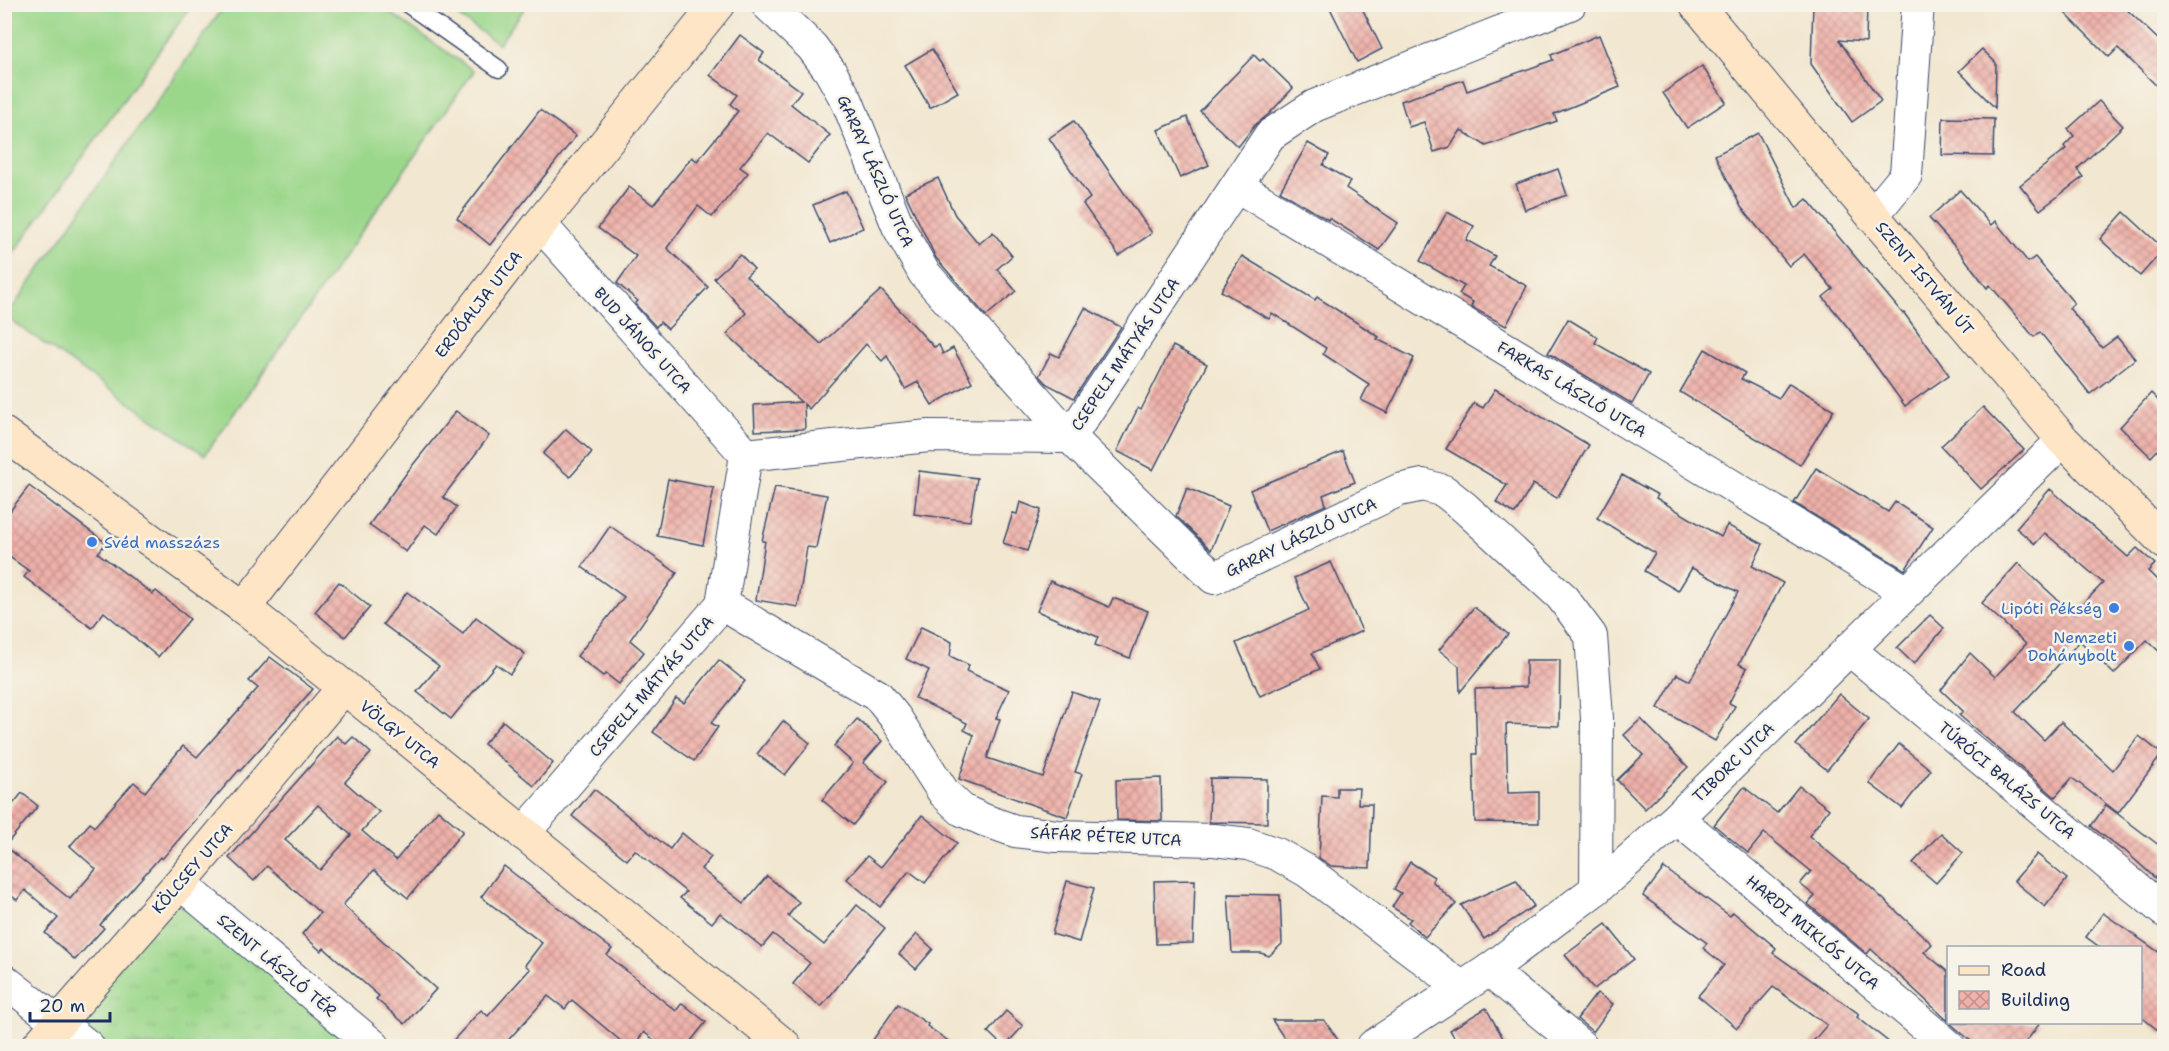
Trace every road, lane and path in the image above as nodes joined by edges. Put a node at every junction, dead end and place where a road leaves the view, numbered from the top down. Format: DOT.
graph roads {
  1 [pos="407,4"];
  2 [pos="718,4"];
  3 [pos="767,4"];
  4 [pos="1570,4"];
  5 [pos="1696,4"];
  6 [pos="1918,4"];
  7 [pos="499,69"];
  8 [pos="1237,186"];
  9 [pos="1872,216"];
  10 [pos="540,224"];
  11 [pos="4,434"];
  12 [pos="1070,437"];
  13 [pos="2063,440"];
  14 [pos="746,455"];
  15 [pos="2164,542"];
  16 [pos="1907,592"];
  17 [pos="722,604"];
  18 [pos="244,608"];
  19 [pos="1849,649"];
  20 [pos="344,687"];
  21 [pos="1677,818"];
  22 [pos="523,834"];
  23 [pos="180,883"];
  24 [pos="1596,889"];
  25 [pos="2164,911"];
  26 [pos="1489,970"];
  27 [pos="4,980"];
  28 [pos="1461,987"];
  29 [pos="47,1035"];
  30 [pos="88,1047"];
  31 [pos="374,1047"];
  32 [pos="785,1047"];
  33 [pos="1373,1047"];
  34 [pos="1581,1047"];
  35 [pos="1949,1047"];
  1 -- 7 [label="lane"];
  2 -- 10 [label="street, ERDŐALJA UTCA"];
  3 -- 12 [label="street, GARAY LÁSZLÓ UTCA"];
  4 -- 8 [label="street, CSEPELI MÁTYÁS UTCA"];
  5 -- 9 [label="street, SZENT ISTVÁN ÚT"];
  6 -- 9 [label="street"];
  8 -- 12 [label="street, CSEPELI MÁTYÁS UTCA"];
  8 -- 16 [label="street, FARKAS LÁSZLÓ UTCA"];
  9 -- 13 [label="street, SZENT ISTVÁN ÚT"];
  10 -- 14 [label="street, BUD JÁNOS UTCA"];
  10 -- 18 [label="street, ERDŐALJA UTCA"];
  11 -- 18 [label="street, VÖLGY UTCA"];
  12 -- 14 [label="street, CSEPELI MÁTYÁS UTCA"];
  12 -- 24 [label="street, GARAY LÁSZLÓ UTCA"];
  13 -- 15 [label="street, SZENT ISTVÁN ÚT"];
  13 -- 16 [label="street, TIBORC UTCA"];
  14 -- 17 [label="street, CSEPELI MÁTYÁS UTCA"];
  16 -- 19 [label="street, TIBORC UTCA"];
  17 -- 22 [label="street, CSEPELI MÁTYÁS UTCA"];
  17 -- 28 [label="street, SÁFÁR PÉTER UTCA"];
  18 -- 20 [label="street, VÖLGY UTCA"];
  19 -- 21 [label="street, TIBORC UTCA"];
  19 -- 25 [label="street, TÚRÓCI BALÁZS UTCA"];
  20 -- 22 [label="street, VÖLGY UTCA"];
  20 -- 23 [label="street, KÖLCSEY UTCA"];
  21 -- 24 [label="street, TIBORC UTCA"];
  21 -- 35 [label="street, HARDI MIKLÓS UTCA"];
  22 -- 32 [label="street, VÖLGY UTCA"];
  23 -- 29 [label="street, KÖLCSEY UTCA"];
  23 -- 31 [label="street, SZENT LÁSZLÓ TÉR"];
  24 -- 26 [label="street, TIBORC UTCA"];
  26 -- 28 [label="street, TIBORC UTCA"];
  26 -- 34 [label="street"];
  27 -- 29 [label="street"];
  28 -- 33 [label="street, TIBORC UTCA"];
  29 -- 30 [label="street"];
}
